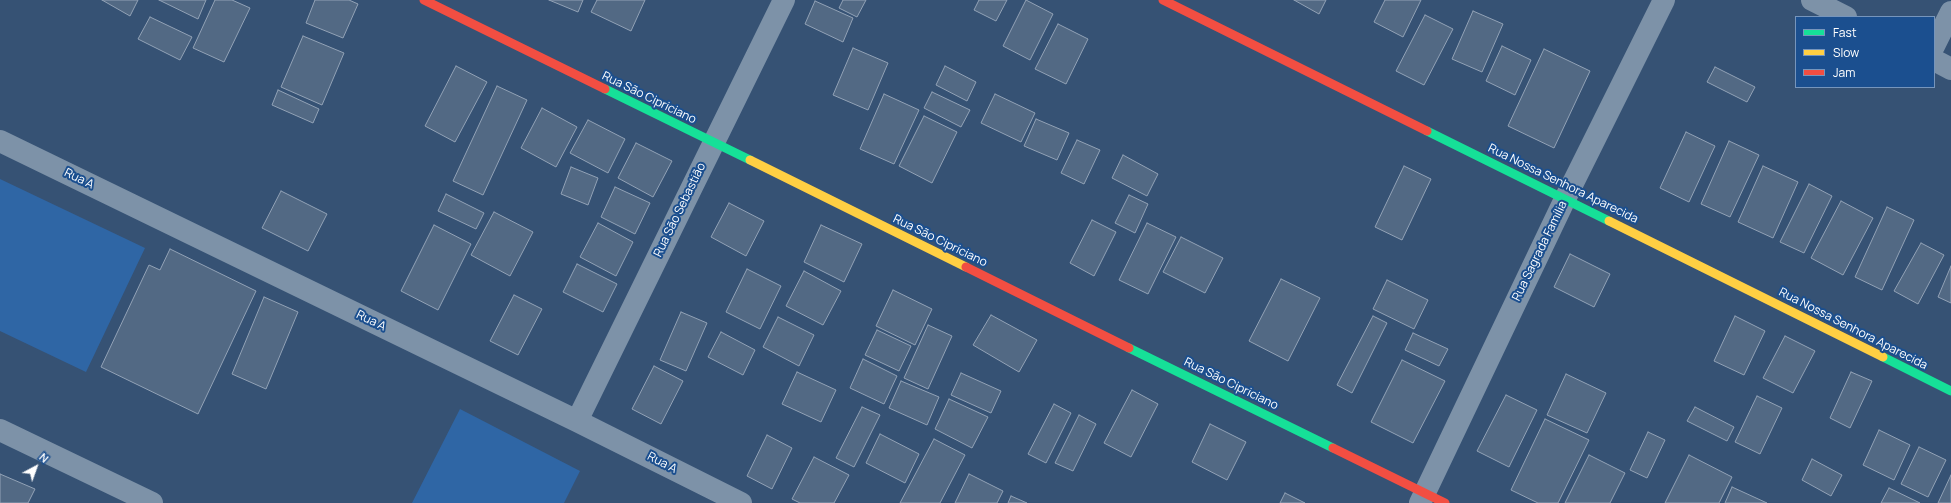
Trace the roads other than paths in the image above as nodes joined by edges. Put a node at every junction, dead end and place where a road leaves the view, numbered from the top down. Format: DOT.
graph roads {
  1 [pos="424,0"];
  2 [pos="784,0"];
  3 [pos="1163,0"];
  4 [pos="1664,0"];
  5 [pos="1812,0"];
  6 [pos="1951,12"];
  7 [pos="1844,16"];
  8 [pos="1935,44"];
  9 [pos="1935,61"];
  10 [pos="1951,69"];
  11 [pos="0,141"];
  12 [pos="714,143"];
  13 [pos="1565,199"];
  14 [pos="1951,392"];
  15 [pos="577,421"];
  16 [pos="0,430"];
  17 [pos="1422,498"];
  18 [pos="152,503"];
  19 [pos="741,503"];
  20 [pos="1445,503"];
  1 -- 12 [label="street, Rua São Cipriciano"];
  2 -- 12 [label="street, Rua São Sebastião"];
  3 -- 13 [label="street, Rua Nossa Senhora Aparecida"];
  4 -- 13 [label="street, Rua Sagrada Família"];
  5 -- 7 [label="street"];
  6 -- 8 [label="street"];
  9 -- 10 [label="street"];
  11 -- 15 [label="street, Rua A"];
  12 -- 15 [label="street, Rua São Sebastião"];
  12 -- 17 [label="street, Rua São Cipriciano"];
  13 -- 14 [label="street, Rua Nossa Senhora Aparecida"];
  13 -- 17 [label="street, Rua Sagrada Família"];
  15 -- 19 [label="street, Rua A"];
  16 -- 18 [label="street"];
  17 -- 20 [label="street, Rua São Cipriciano"];
}
